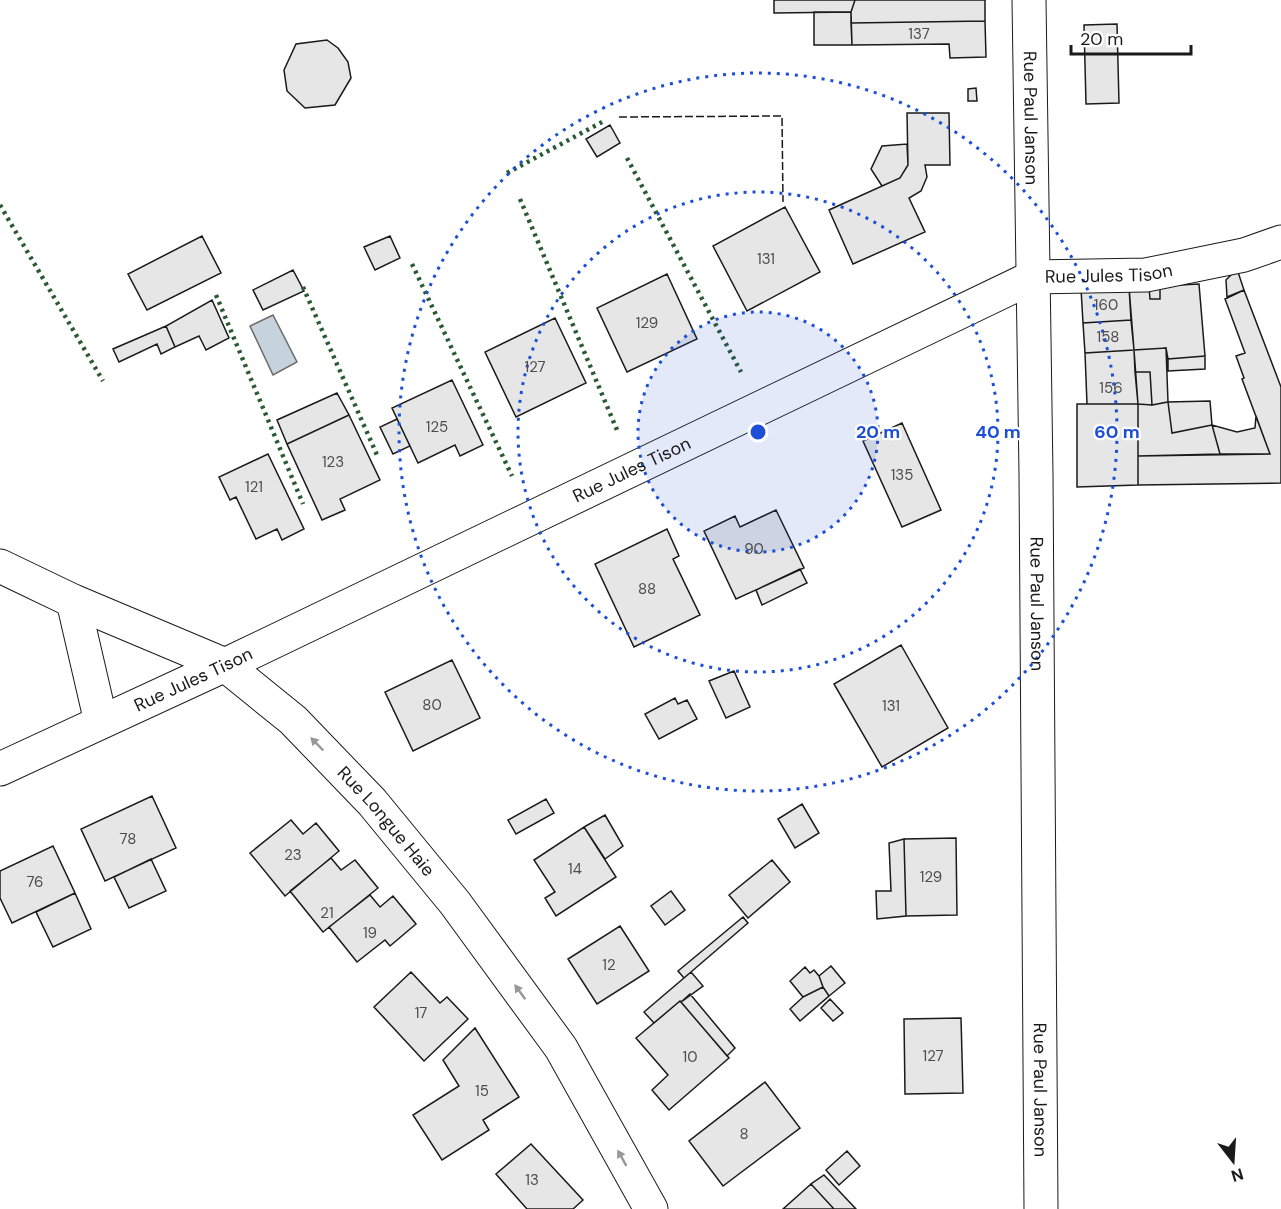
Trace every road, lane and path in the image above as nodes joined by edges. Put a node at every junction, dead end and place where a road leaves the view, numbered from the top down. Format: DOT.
graph roads {
  1 [pos="1029,0"];
  2 [pos="1281,242"];
  3 [pos="1033,277"];
  4 [pos="0,567"];
  5 [pos="74,601"];
  6 [pos="225,665"];
  7 [pos="101,722"];
  8 [pos="0,769"];
  9 [pos="651,1209"];
  10 [pos="1041,1209"];
  1 -- 3 [label="street, Rue Paul Janson"];
  2 -- 3 [label="street, Rue Jules Tison"];
  3 -- 6 [label="street, Rue Jules Tison"];
  3 -- 10 [label="street, Rue Paul Janson"];
  4 -- 5 [label="street, Rue Longue Haie"];
  5 -- 6 [label="street, Rue Longue Haie"];
  5 -- 7 [label="street"];
  6 -- 7 [label="street, Rue Jules Tison"];
  9 -- 6 [label="street, Rue Longue Haie, one-way"];
  7 -- 8 [label="street, Rue Jules Tison"];
}
